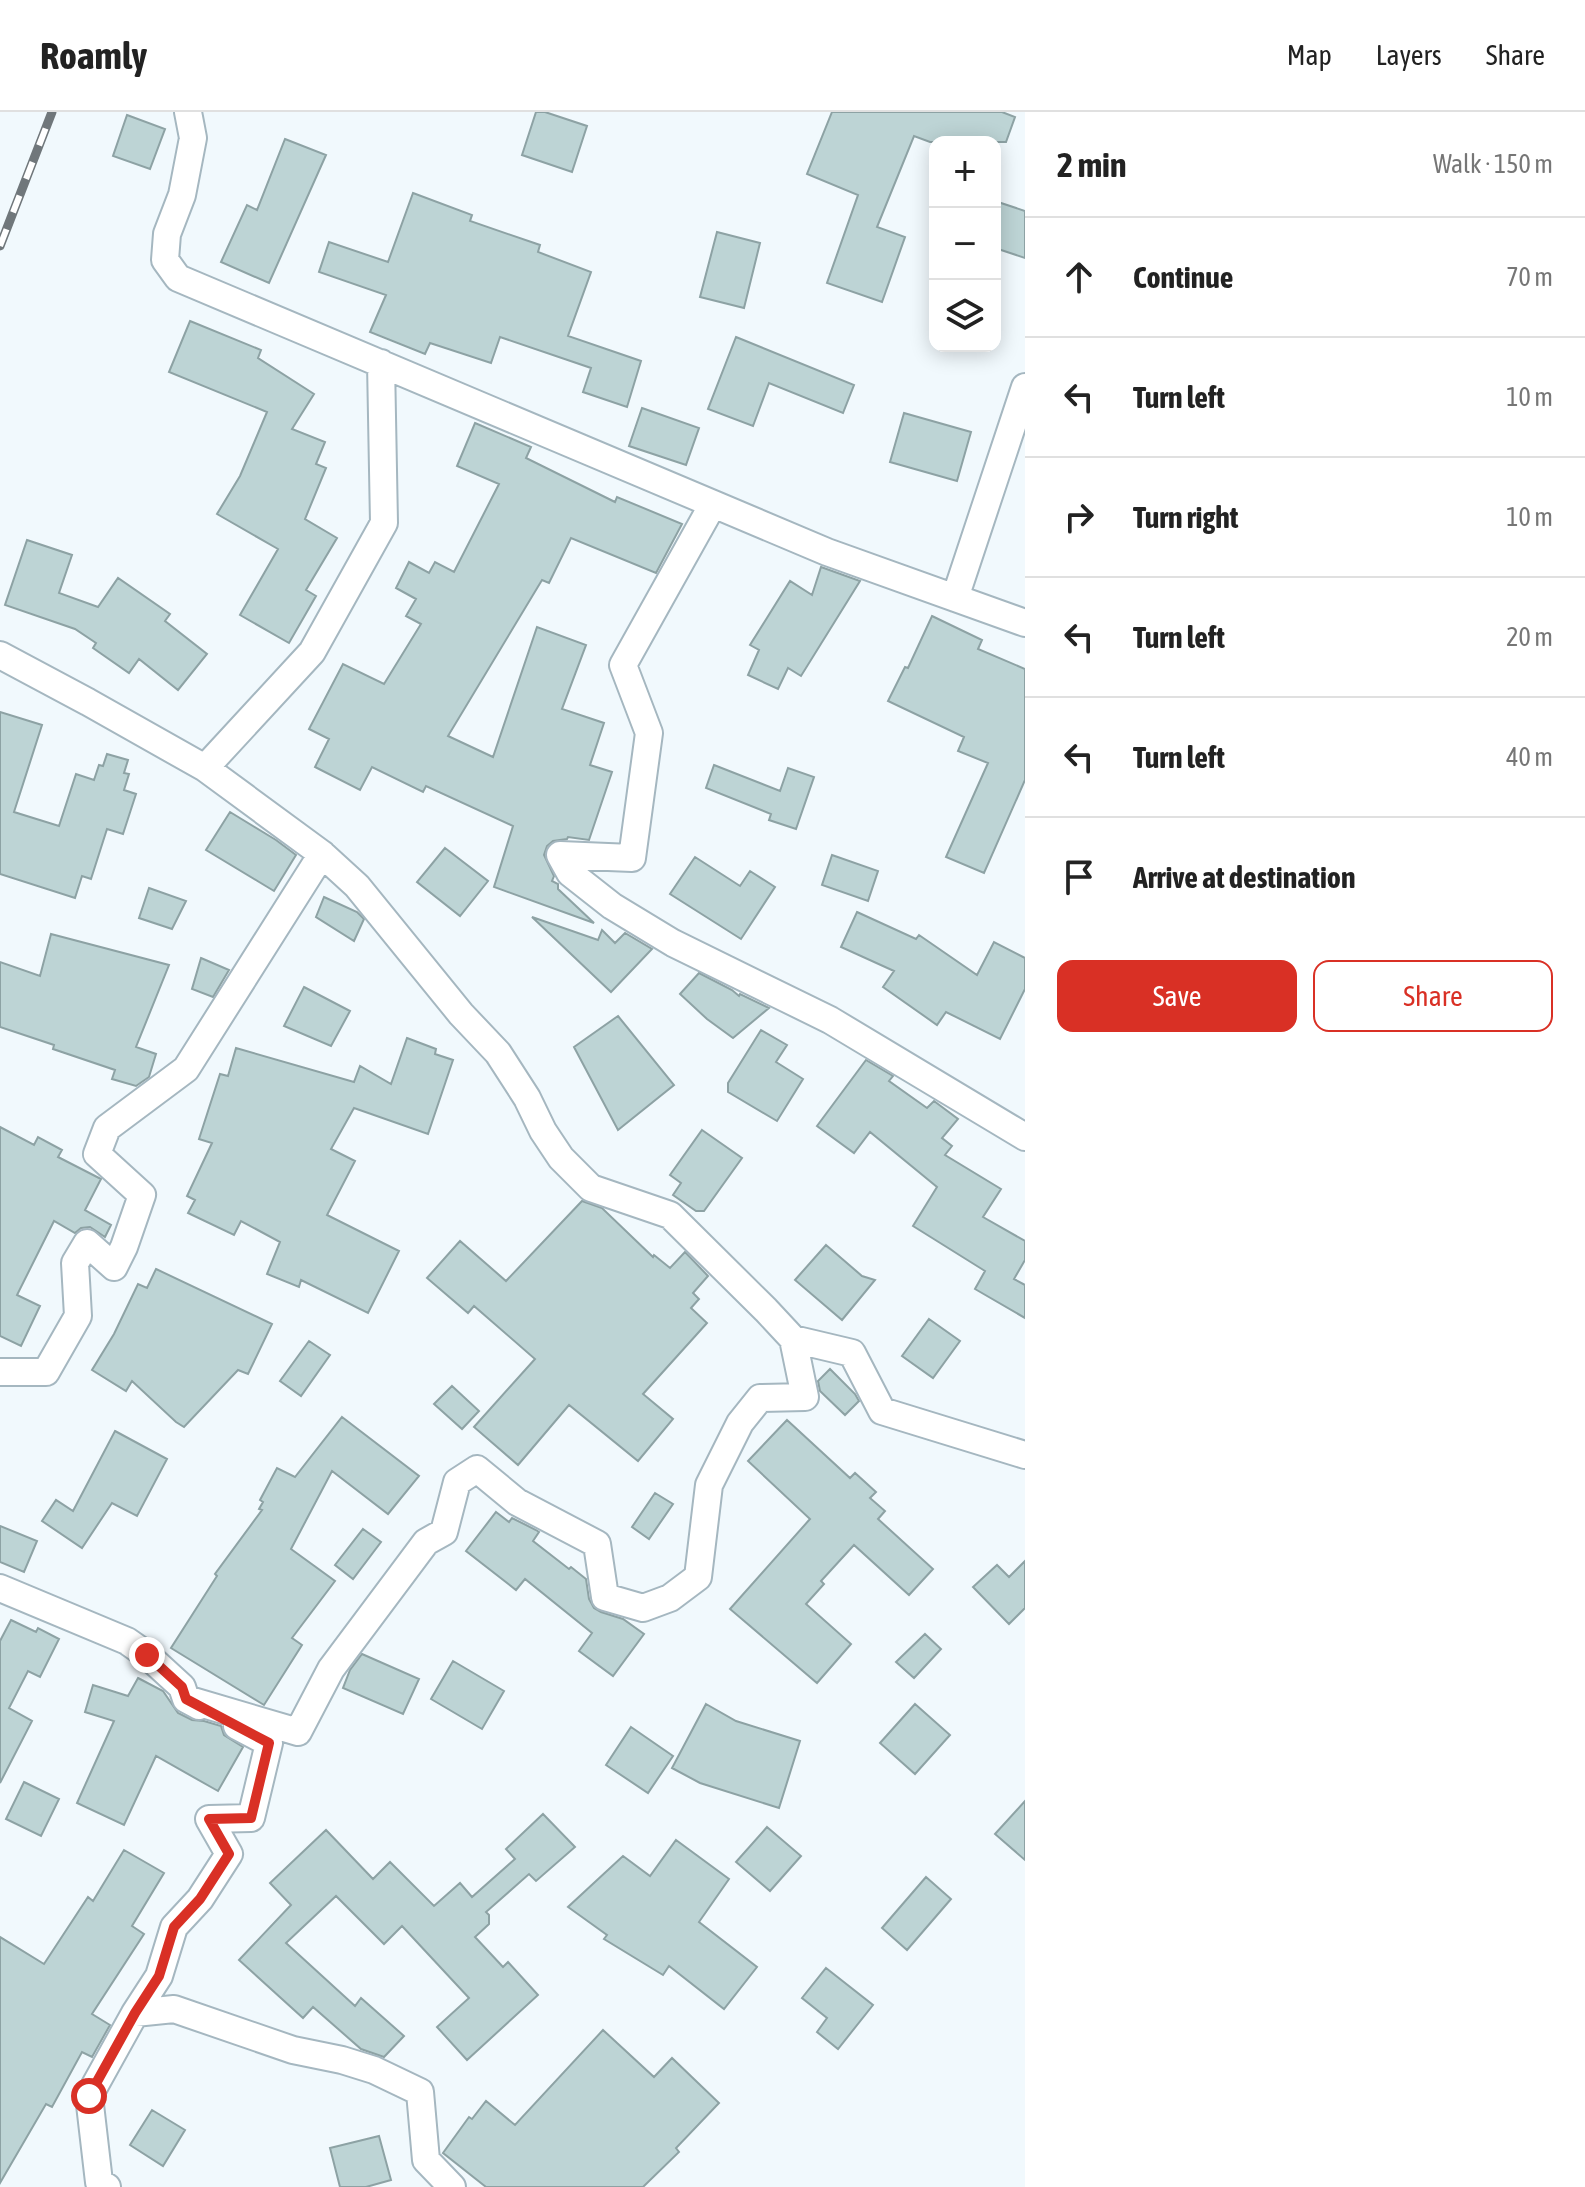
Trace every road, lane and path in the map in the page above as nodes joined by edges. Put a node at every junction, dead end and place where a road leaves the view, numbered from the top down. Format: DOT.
graph roads {
  1 [pos="189,113"];
  2 [pos="381,363"];
  3 [pos="1025,387"];
  4 [pos="713,504"];
  5 [pos="955,598"];
  6 [pos="1025,623"];
  7 [pos="0,655"];
  8 [pos="205,768"];
  9 [pos="322,854"];
  10 [pos="1021,1128"];
  11 [pos="793,1339"];
  12 [pos="0,1372"];
  13 [pos="1025,1455"];
  14 [pos="0,1588"];
  15 [pos="186,1699"];
  16 [pos="135,2013"];
  17 [pos="107,2187"];
  18 [pos="452,2187"];
  1 -- 2 [label="street"];
  2 -- 4 [label="street"];
  2 -- 8 [label="street"];
  3 -- 5 [label="street"];
  4 -- 5 [label="street"];
  4 -- 10 [label="street"];
  5 -- 6 [label="street"];
  7 -- 8 [label="street"];
  8 -- 9 [label="street"];
  9 -- 11 [label="street"];
  9 -- 12 [label="street"];
  11 -- 13 [label="street"];
  11 -- 15 [label="street"];
  14 -- 15 [label="street"];
  15 -- 16 [label="street"];
  16 -- 17 [label="street"];
  16 -- 18 [label="street"];
}
